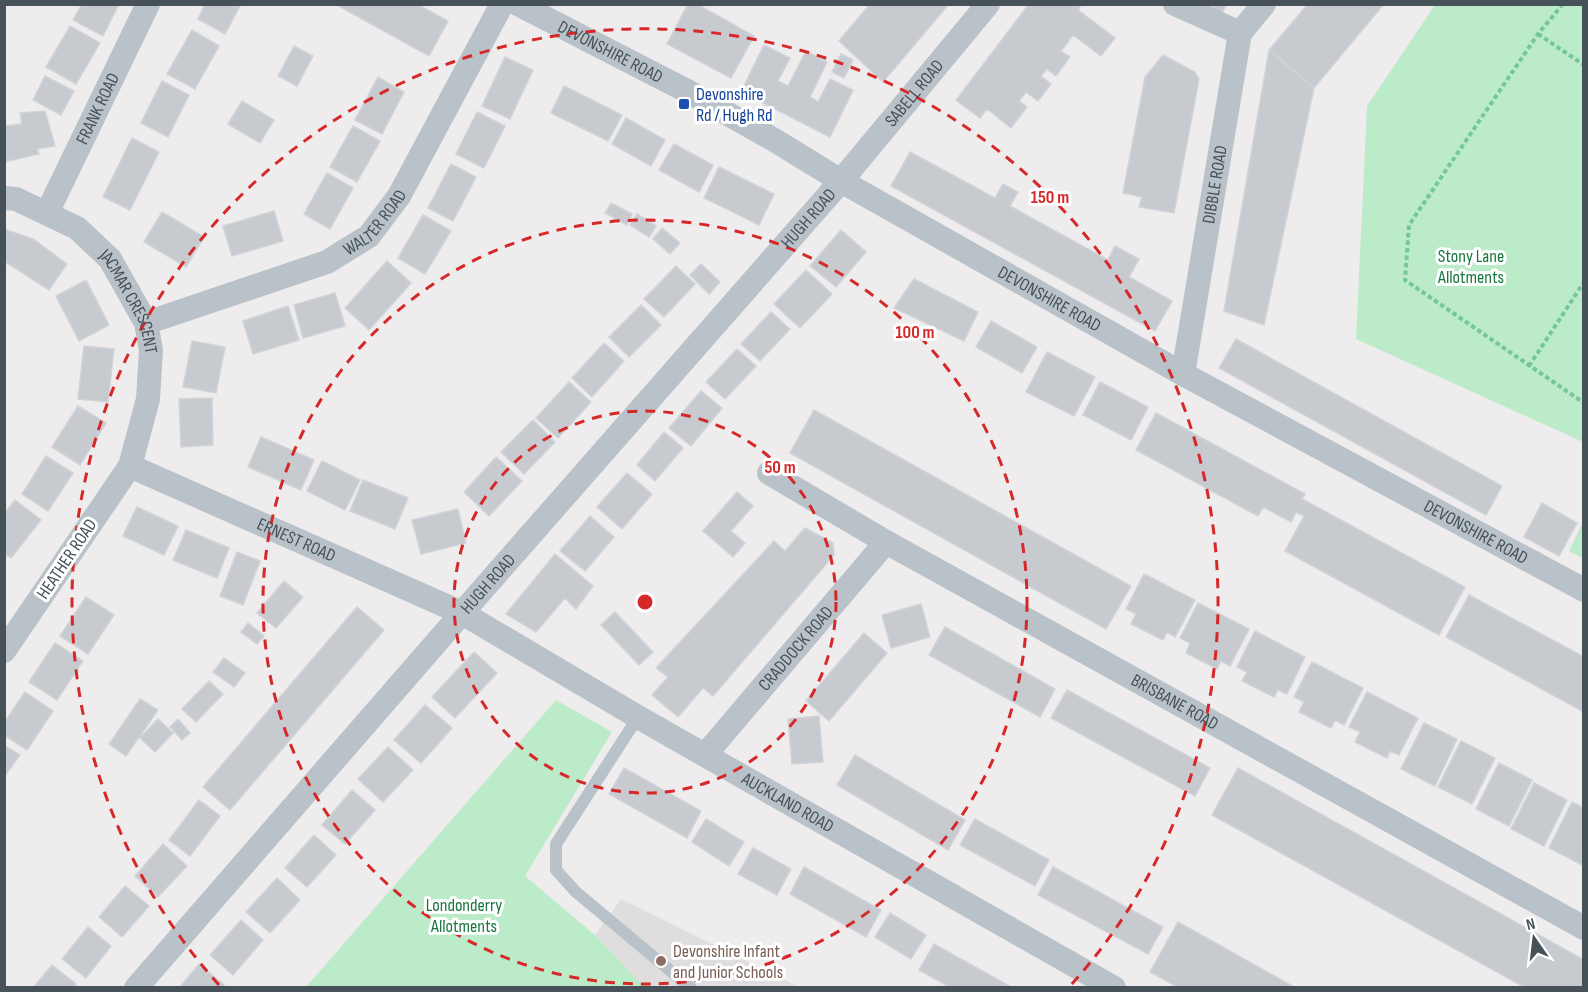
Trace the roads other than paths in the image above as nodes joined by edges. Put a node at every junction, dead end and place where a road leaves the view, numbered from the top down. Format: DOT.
graph roads {
  1 [pos="148,4"];
  2 [pos="502,4"];
  3 [pos="518,4"];
  4 [pos="988,4"];
  5 [pos="1175,4"];
  6 [pos="1264,4"];
  7 [pos="1240,33"];
  8 [pos="841,181"];
  9 [pos="4,198"];
  10 [pos="47,213"];
  11 [pos="146,322"];
  12 [pos="1183,374"];
  13 [pos="130,466"];
  14 [pos="769,472"];
  15 [pos="886,542"];
  16 [pos="1584,590"];
  17 [pos="462,613"];
  18 [pos="4,651"];
  19 [pos="638,717"];
  20 [pos="705,755"];
  21 [pos="1584,928"];
  22 [pos="136,987"];
  23 [pos="691,987"];
  24 [pos="1114,987"];
  1 -- 10 [label="street, FRANK ROAD"];
  2 -- 11 [label="street, WALTER ROAD"];
  3 -- 8 [label="street, DEVONSHIRE ROAD"];
  4 -- 8 [label="street, SABELL ROAD"];
  5 -- 7 [label="street"];
  6 -- 7 [label="street"];
  7 -- 12 [label="street, DIBBLE ROAD"];
  8 -- 12 [label="street, DEVONSHIRE ROAD"];
  8 -- 17 [label="street, HUGH ROAD"];
  9 -- 10 [label="street, JACMAR CRESCENT"];
  10 -- 11 [label="street, JACMAR CRESCENT"];
  11 -- 13 [label="street, JACMAR CRESCENT"];
  12 -- 16 [label="street, DEVONSHIRE ROAD"];
  13 -- 17 [label="street, ERNEST ROAD"];
  13 -- 18 [label="street, HEATHER ROAD"];
  14 -- 15 [label="street, BRISBANE ROAD"];
  15 -- 20 [label="street, CRADDOCK ROAD"];
  15 -- 21 [label="street, BRISBANE ROAD"];
  17 -- 19 [label="street, AUCKLAND ROAD"];
  17 -- 22 [label="street, HUGH ROAD"];
  19 -- 20 [label="street, AUCKLAND ROAD"];
  19 -- 23 [label="lane"];
  20 -- 24 [label="street, AUCKLAND ROAD"];
}
